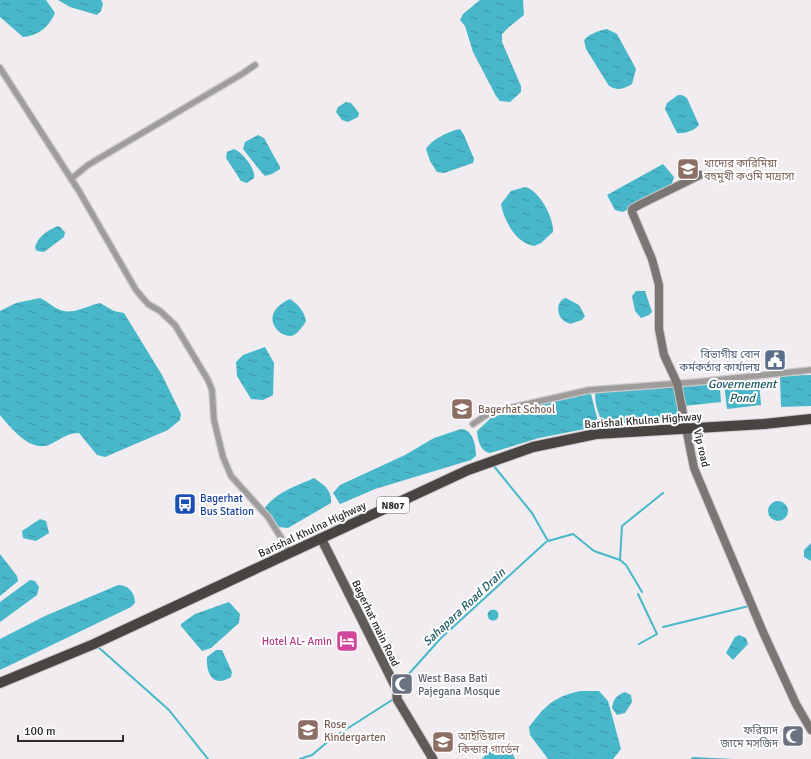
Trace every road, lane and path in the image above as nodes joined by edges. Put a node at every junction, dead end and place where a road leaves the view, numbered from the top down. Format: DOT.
graph roads {
  1 [pos="255,65"];
  2 [pos="0,68"];
  3 [pos="700,175"];
  4 [pos="71,179"];
  5 [pos="811,370"];
  6 [pos="677,383"];
  7 [pos="811,418"];
  8 [pos="473,424"];
  9 [pos="686,428"];
  10 [pos="321,538"];
  11 [pos="290,552"];
  12 [pos="0,683"];
  13 [pos="810,727"];
  14 [pos="433,759"];
  1 -- 4 [label="street"];
  2 -- 4 [label="street"];
  3 -- 6 [label="street, Vip road"];
  4 -- 11 [label="street"];
  5 -- 6 [label="street"];
  6 -- 8 [label="street"];
  6 -- 9 [label="street, Vip road"];
  7 -- 9 [label="highway, Barishal Khulna Highway / N807"];
  9 -- 10 [label="highway, Barishal Khulna Highway / N807"];
  9 -- 13 [label="street, Vip road"];
  10 -- 11 [label="highway, Barishal Khulna Highway / N807"];
  10 -- 14 [label="main road, Bagerhat main Road"];
  11 -- 12 [label="highway, Barishal Khulna Highway / N807"];
}
